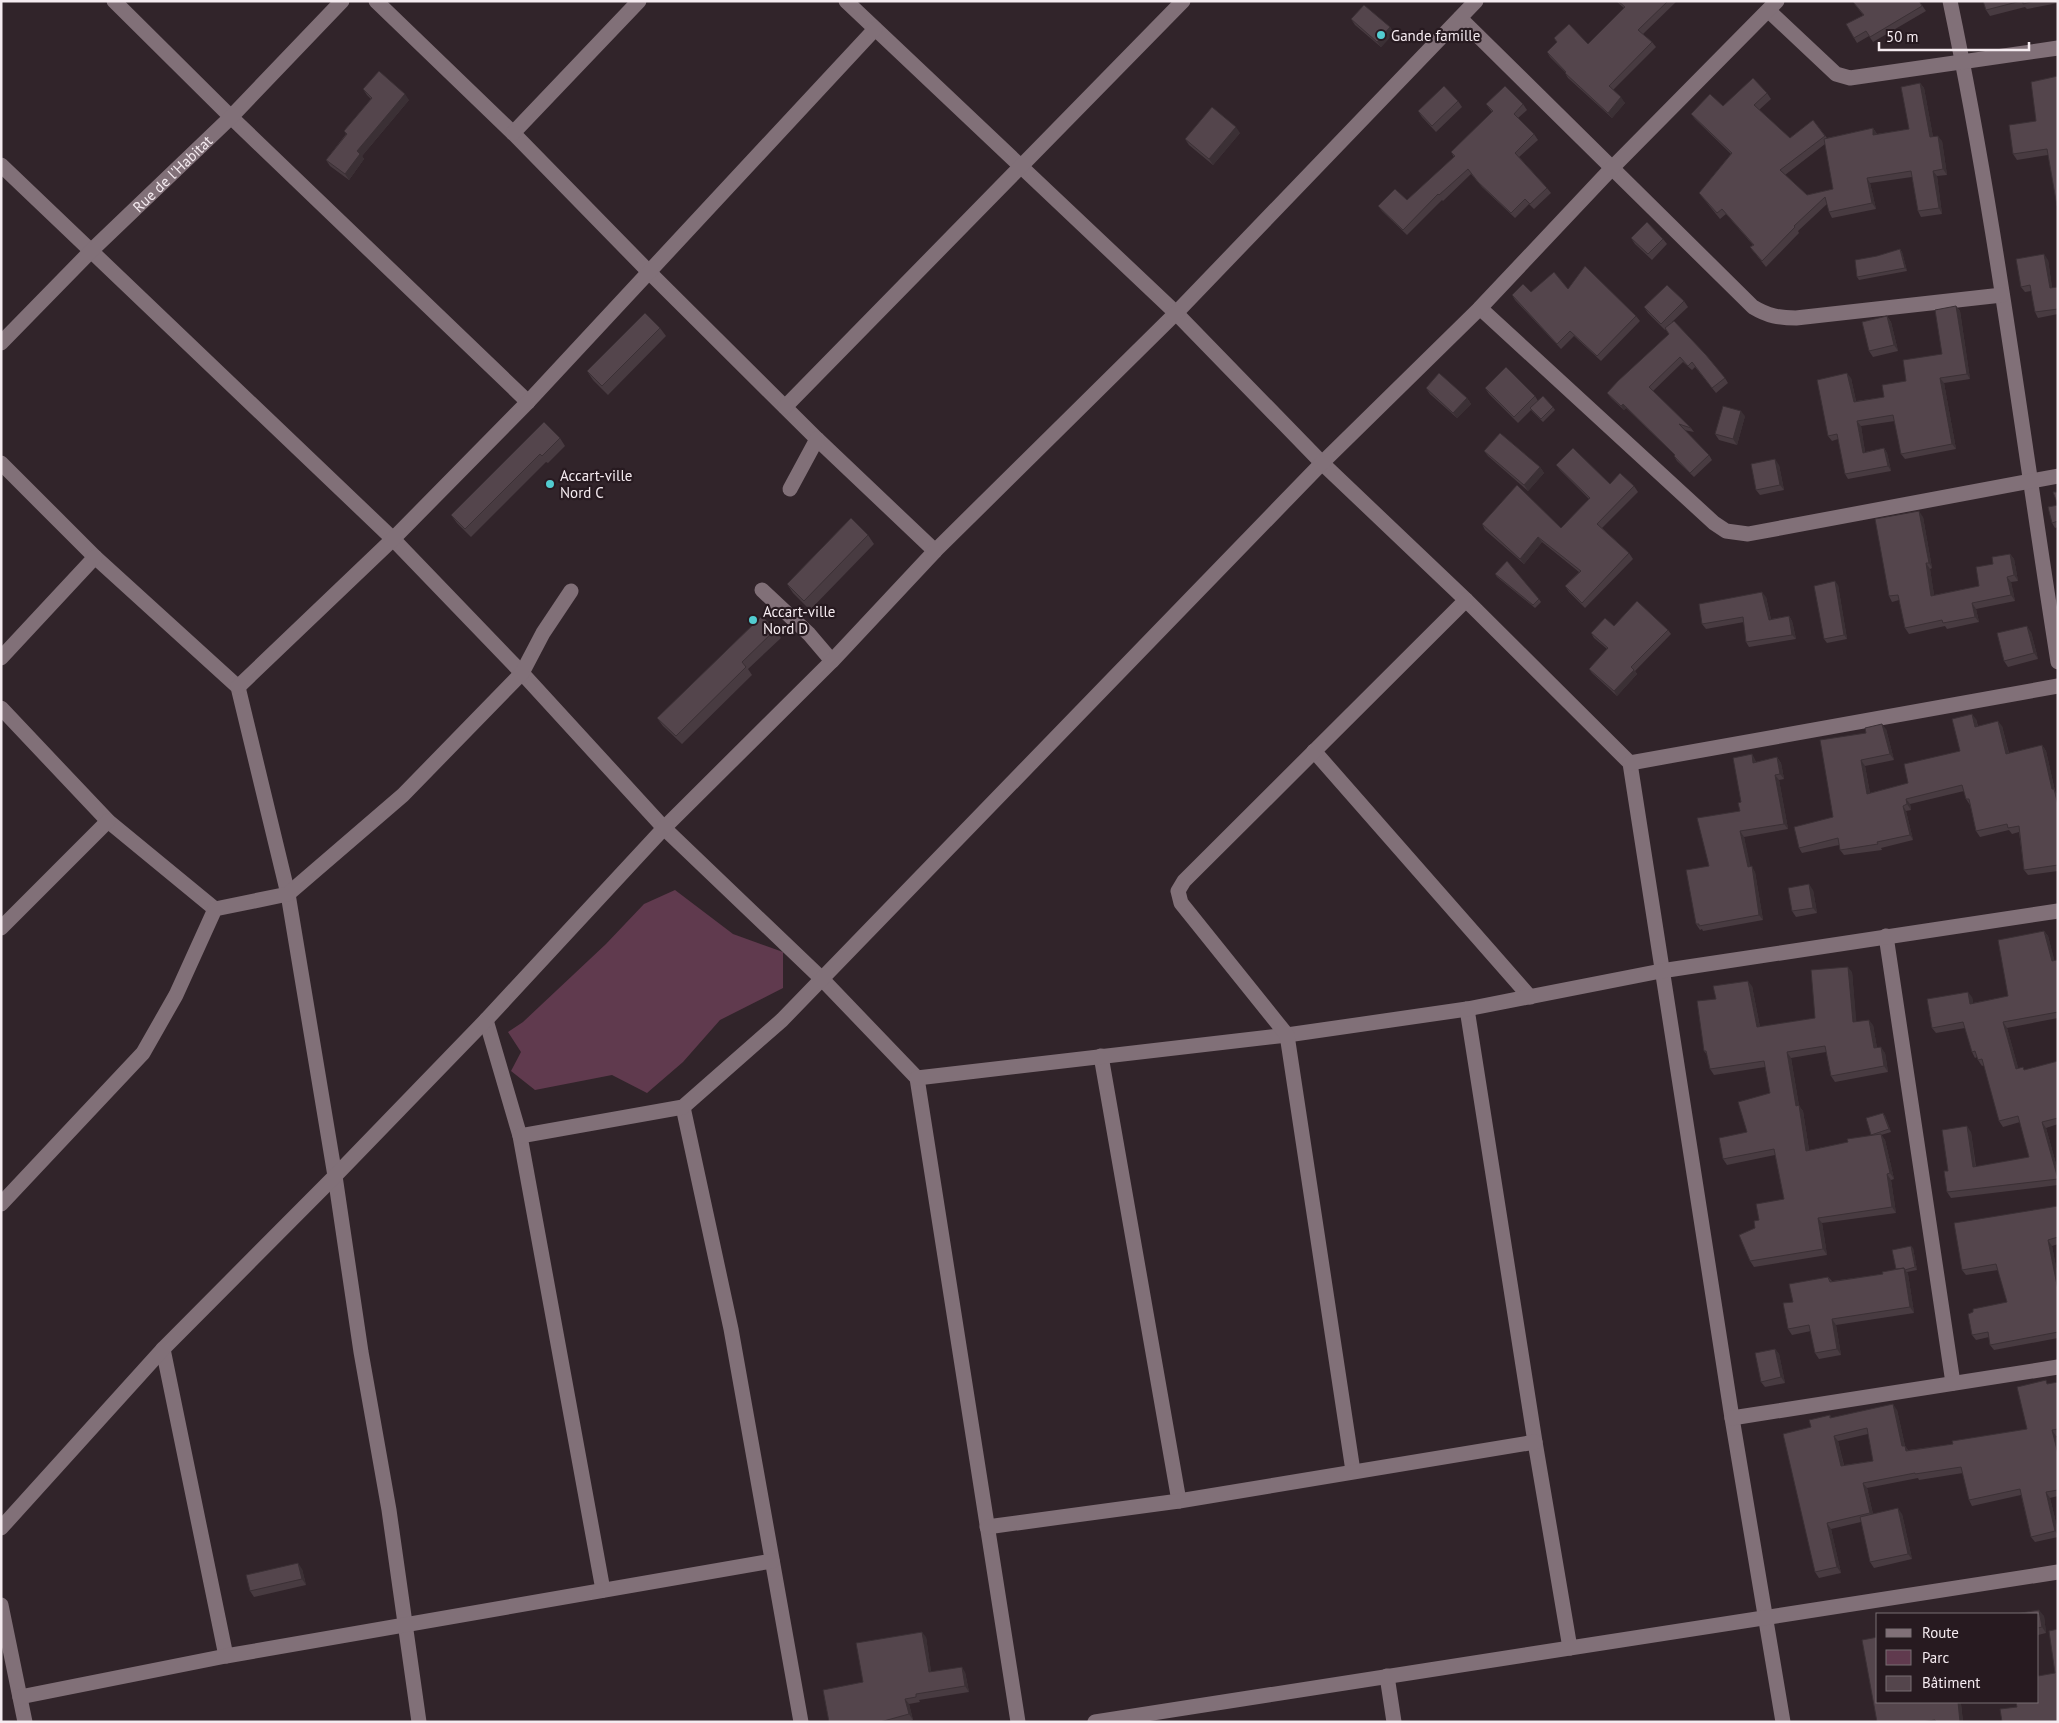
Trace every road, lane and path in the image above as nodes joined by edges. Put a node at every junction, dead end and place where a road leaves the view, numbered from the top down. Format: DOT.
graph roads {
  1 [pos="114,1"];
  2 [pos="342,1"];
  3 [pos="376,1"];
  4 [pos="639,1"];
  5 [pos="846,1"];
  6 [pos="1183,1"];
  7 [pos="1476,1"];
  8 [pos="1950,1"];
  9 [pos="1773,6"];
  10 [pos="1460,18"];
  11 [pos="875,29"];
  12 [pos="2058,48"];
  13 [pos="1962,61"];
  14 [pos="230,117"];
  15 [pos="513,132"];
  16 [pos="1,165"];
  17 [pos="1020,167"];
  18 [pos="1612,168"];
  19 [pos="91,251"];
  20 [pos="650,273"];
  21 [pos="2002,295"];
  22 [pos="1480,308"];
  23 [pos="1176,313"];
  24 [pos="1,343"];
  25 [pos="528,402"];
  26 [pos="785,407"];
  27 [pos="817,439"];
  28 [pos="1,463"];
  29 [pos="1322,463"];
  30 [pos="2058,476"];
  31 [pos="2029,481"];
  32 [pos="790,489"];
  33 [pos="393,539"];
  34 [pos="935,551"];
  35 [pos="95,557"];
  36 [pos="762,590"];
  37 [pos="571,592"];
  38 [pos="1466,600"];
  39 [pos="1,658"];
  40 [pos="832,662"];
  41 [pos="2058,662"];
  42 [pos="522,673"];
  43 [pos="2058,686"];
  44 [pos="238,687"];
  45 [pos="1,708"];
  46 [pos="1314,751"];
  47 [pos="1630,763"];
  48 [pos="108,821"];
  49 [pos="664,828"];
  50 [pos="288,894"];
  51 [pos="215,909"];
  52 [pos="2058,911"];
  53 [pos="1,928"];
  54 [pos="1886,936"];
  55 [pos="1661,971"];
  56 [pos="822,979"];
  57 [pos="1530,997"];
  58 [pos="1466,1009"];
  59 [pos="486,1020"];
  60 [pos="1287,1035"];
  61 [pos="1101,1056"];
  62 [pos="917,1078"];
  63 [pos="683,1107"];
  64 [pos="520,1136"];
  65 [pos="335,1176"];
  66 [pos="1,1204"];
  67 [pos="162,1349"];
  68 [pos="2058,1367"];
  69 [pos="1953,1383"];
  70 [pos="1732,1418"];
  71 [pos="1535,1442"];
  72 [pos="1353,1472"];
  73 [pos="1179,1501"];
  74 [pos="987,1527"];
  75 [pos="1,1528"];
  76 [pos="772,1561"];
  77 [pos="2058,1572"];
  78 [pos="603,1590"];
  79 [pos="1,1605"];
  80 [pos="1766,1617"];
  81 [pos="404,1624"];
  82 [pos="1570,1648"];
  83 [pos="226,1656"];
  84 [pos="1387,1676"];
  85 [pos="20,1697"];
  86 [pos="25,1722"];
  87 [pos="419,1722"];
  88 [pos="801,1722"];
  89 [pos="1018,1722"];
  90 [pos="1094,1722"];
  91 [pos="1394,1722"];
  92 [pos="1783,1722"];
  1 -- 14 [label="street"];
  2 -- 14 [label="street, Rue de l'Habitat"];
  3 -- 15 [label="street"];
  4 -- 15 [label="street"];
  5 -- 11 [label="street"];
  6 -- 17 [label="street"];
  7 -- 10 [label="street"];
  8 -- 13 [label="street"];
  9 -- 13 [label="street"];
  9 -- 18 [label="street"];
  10 -- 18 [label="street"];
  10 -- 23 [label="street"];
  11 -- 17 [label="street"];
  11 -- 20 [label="street"];
  12 -- 13 [label="street"];
  13 -- 21 [label="street"];
  14 -- 19 [label="street, Rue de l'Habitat"];
  14 -- 25 [label="street"];
  15 -- 20 [label="street"];
  16 -- 19 [label="street"];
  17 -- 23 [label="street"];
  17 -- 26 [label="street"];
  18 -- 21 [label="street"];
  18 -- 22 [label="street"];
  19 -- 24 [label="street, Rue de l'Habitat"];
  19 -- 33 [label="street"];
  20 -- 25 [label="street"];
  20 -- 26 [label="street"];
  21 -- 31 [label="street"];
  22 -- 29 [label="street"];
  22 -- 31 [label="street"];
  23 -- 29 [label="street"];
  23 -- 34 [label="street"];
  25 -- 33 [label="street"];
  26 -- 27 [label="street"];
  27 -- 32 [label="street"];
  27 -- 34 [label="street"];
  28 -- 35 [label="street"];
  29 -- 38 [label="street"];
  29 -- 56 [label="street"];
  30 -- 31 [label="street"];
  31 -- 41 [label="street"];
  33 -- 42 [label="street"];
  33 -- 44 [label="street"];
  34 -- 40 [label="street"];
  35 -- 39 [label="street"];
  35 -- 44 [label="street"];
  36 -- 40 [label="street"];
  37 -- 42 [label="street"];
  38 -- 46 [label="street"];
  38 -- 47 [label="street"];
  40 -- 49 [label="street"];
  42 -- 49 [label="street"];
  42 -- 50 [label="street"];
  43 -- 47 [label="street"];
  44 -- 50 [label="street"];
  45 -- 48 [label="street"];
  46 -- 57 [label="street"];
  46 -- 60 [label="street"];
  47 -- 55 [label="street"];
  48 -- 51 [label="street"];
  48 -- 53 [label="street"];
  49 -- 56 [label="street"];
  49 -- 59 [label="street"];
  50 -- 51 [label="street"];
  50 -- 65 [label="street"];
  51 -- 66 [label="street"];
  52 -- 54 [label="street"];
  54 -- 55 [label="street"];
  54 -- 69 [label="street"];
  55 -- 57 [label="street"];
  55 -- 70 [label="street"];
  56 -- 62 [label="street"];
  56 -- 63 [label="street"];
  57 -- 58 [label="street"];
  58 -- 60 [label="street"];
  58 -- 71 [label="street"];
  59 -- 64 [label="street"];
  59 -- 65 [label="street"];
  60 -- 61 [label="street"];
  60 -- 72 [label="street"];
  61 -- 62 [label="street"];
  61 -- 73 [label="street"];
  62 -- 74 [label="street"];
  63 -- 64 [label="street"];
  63 -- 76 [label="street"];
  64 -- 78 [label="street"];
  65 -- 67 [label="street"];
  65 -- 81 [label="street"];
  67 -- 75 [label="street"];
  67 -- 83 [label="street"];
  68 -- 69 [label="street"];
  69 -- 70 [label="street"];
  70 -- 80 [label="street"];
  71 -- 72 [label="street"];
  71 -- 82 [label="street"];
  72 -- 73 [label="street"];
  73 -- 74 [label="street"];
  74 -- 89 [label="street"];
  76 -- 78 [label="street"];
  76 -- 88 [label="street"];
  77 -- 80 [label="street"];
  78 -- 81 [label="street"];
  79 -- 85 [label="street"];
  80 -- 82 [label="street"];
  80 -- 92 [label="street"];
  81 -- 83 [label="street"];
  81 -- 87 [label="street"];
  82 -- 84 [label="street"];
  83 -- 85 [label="street"];
  84 -- 90 [label="street"];
  84 -- 91 [label="street"];
  85 -- 86 [label="street"];
}
